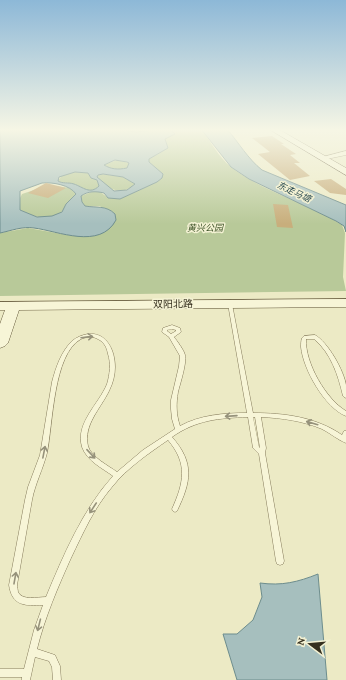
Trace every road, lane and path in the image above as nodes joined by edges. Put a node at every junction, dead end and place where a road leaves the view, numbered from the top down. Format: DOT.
graph roads {
  1 [pos="327,161"];
  2 [pos="346,172"];
  3 [pos="346,303"];
  4 [pos="230,304"];
  5 [pos="7,306"];
  6 [pos="171,336"];
  7 [pos="0,343"];
  8 [pos="346,396"];
  9 [pos="346,414"];
  10 [pos="250,415"];
  11 [pos="258,415"];
  12 [pos="178,430"];
  13 [pos="168,436"];
  14 [pos="345,437"];
  15 [pos="262,453"];
  16 [pos="118,476"];
  17 [pos="175,508"];
  18 [pos="280,561"];
  19 [pos="48,600"];
  20 [pos="33,652"];
  21 [pos="0,673"];
  22 [pos="27,676"];
  23 [pos="57,680"];
  1 -- 2 [label="street"];
  3 -- 4 [label="street, 双阳北路"];
  4 -- 5 [label="street, 双阳北路"];
  4 -- 10 [label="lane"];
  5 -- 7 [label="street"];
  6 -- 12 [label="lane"];
  8 -- 9 [label="lane"];
  10 -- 11 [label="lane"];
  10 -- 12 [label="lane, one-way"];
  10 -- 15 [label="lane"];
  14 -- 11 [label="lane, one-way"];
  11 -- 15 [label="lane"];
  12 -- 13 [label="lane"];
  13 -- 16 [label="lane"];
  13 -- 17 [label="lane"];
  15 -- 18 [label="lane"];
  16 -- 19 [label="lane, one-way"];
  19 -- 16 [label="lane, one-way"];
  19 -- 20 [label="lane, one-way"];
  20 -- 22 [label="lane"];
  20 -- 23 [label="lane"];
  21 -- 22 [label="lane"];
}
